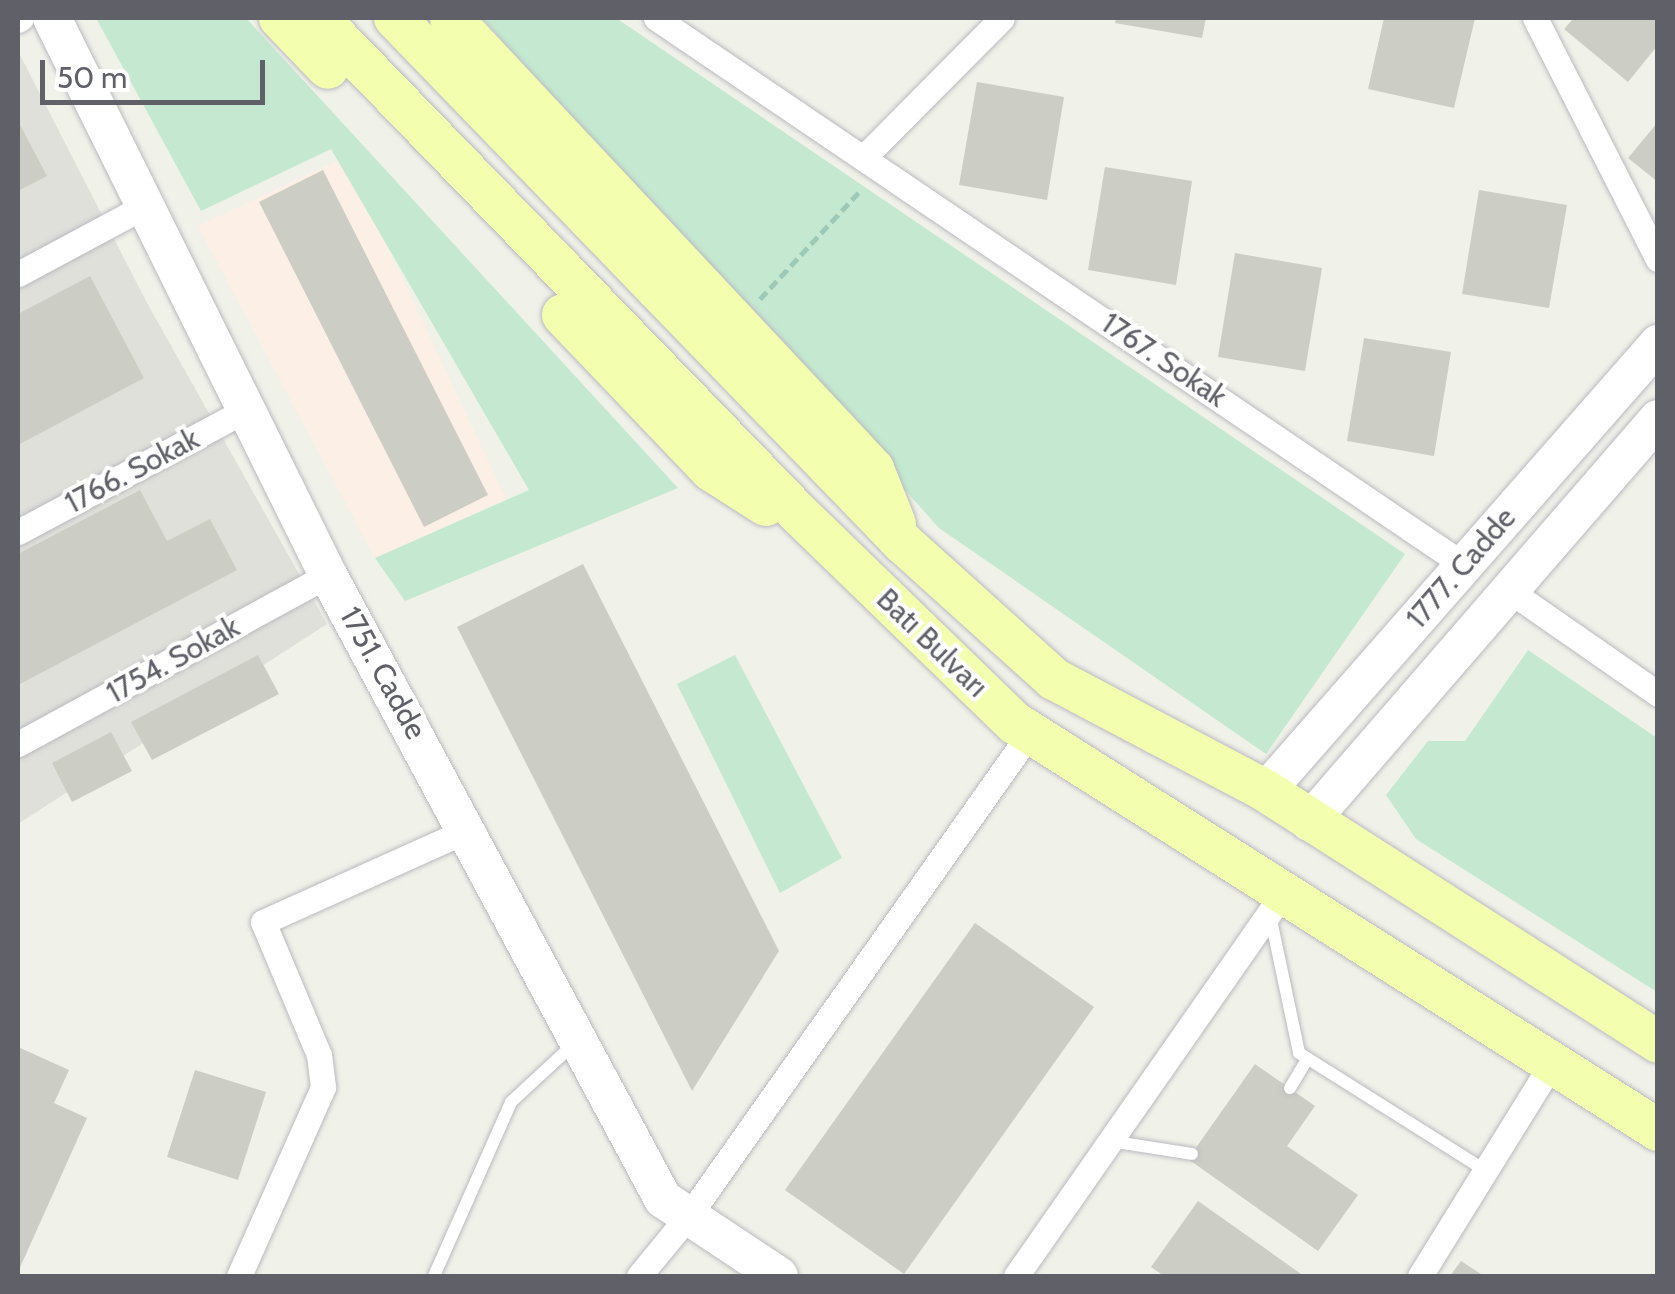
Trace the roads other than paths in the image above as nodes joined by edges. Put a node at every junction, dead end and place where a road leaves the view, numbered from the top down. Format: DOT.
graph roads {
  1 [pos="52,18"];
  2 [pos="280,18"];
  3 [pos="318,18"];
  4 [pos="395,18"];
  5 [pos="451,18"];
  6 [pos="656,18"];
  7 [pos="1002,18"];
  8 [pos="1535,18"];
  9 [pos="873,162"];
  10 [pos="145,206"];
  11 [pos="1658,260"];
  12 [pos="18,274"];
  13 [pos="1658,344"];
  14 [pos="246,410"];
  15 [pos="1658,419"];
  16 [pos="798,514"];
  17 [pos="18,532"];
  18 [pos="903,543"];
  19 [pos="1464,565"];
  20 [pos="328,575"];
  21 [pos="1507,590"];
  22 [pos="1658,694"];
  23 [pos="1030,733"];
  24 [pos="18,744"];
  25 [pos="1266,791"];
  26 [pos="1309,822"];
  27 [pos="468,830"];
  28 [pos="1276,903"];
  29 [pos="578,1041"];
  30 [pos="1658,1042"];
  31 [pos="1307,1060"];
  32 [pos="1552,1063"];
  33 [pos="1290,1088"];
  34 [pos="1658,1130"];
  35 [pos="1110,1141"];
  36 [pos="1192,1154"];
  37 [pos="1488,1172"];
  38 [pos="690,1214"];
  39 [pos="239,1276"];
  40 [pos="434,1276"];
  41 [pos="639,1276"];
  42 [pos="779,1276"];
  43 [pos="1016,1276"];
  44 [pos="1420,1276"];
  1 -- 10 [label="main road, 1751. Cadde"];
  2 -- 16 [label="main road"];
  3 -- 16 [label="main road, Batı Bulvarı"];
  4 -- 18 [label="main road, Batı Bulvarı"];
  5 -- 18 [label="main road"];
  6 -- 9 [label="street, 1767. Sokak"];
  7 -- 9 [label="street"];
  8 -- 11 [label="street"];
  9 -- 19 [label="street, 1767. Sokak"];
  10 -- 12 [label="street"];
  10 -- 14 [label="main road, 1751. Cadde"];
  13 -- 19 [label="main road, 1777. Cadde"];
  14 -- 17 [label="street, 1766. Sokak"];
  14 -- 20 [label="main road, 1751. Cadde"];
  15 -- 21 [label="main road, 1777. Cadde"];
  16 -- 23 [label="main road, Batı Bulvarı"];
  18 -- 25 [label="main road, Batı Bulvarı"];
  19 -- 25 [label="main road, 1777. Cadde"];
  20 -- 24 [label="street, 1754. Sokak"];
  20 -- 27 [label="main road, 1751. Cadde"];
  21 -- 22 [label="street"];
  21 -- 26 [label="main road, 1777. Cadde"];
  23 -- 28 [label="main road, Batı Bulvarı"];
  23 -- 38 [label="street"];
  25 -- 26 [label="main road, Batı Bulvarı"];
  26 -- 30 [label="main road, Batı Bulvarı"];
  27 -- 29 [label="main road, 1751. Cadde"];
  27 -- 39 [label="street"];
  28 -- 31 [label="lane"];
  28 -- 32 [label="main road, Batı Bulvarı"];
  28 -- 35 [label="street"];
  29 -- 38 [label="main road, 1751. Cadde"];
  29 -- 40 [label="lane"];
  31 -- 33 [label="lane"];
  31 -- 37 [label="lane"];
  32 -- 34 [label="main road, Batı Bulvarı"];
  32 -- 37 [label="street"];
  35 -- 36 [label="lane"];
  35 -- 43 [label="street"];
  37 -- 44 [label="street"];
  38 -- 41 [label="street"];
  38 -- 42 [label="main road, 1751. Cadde"];
}
